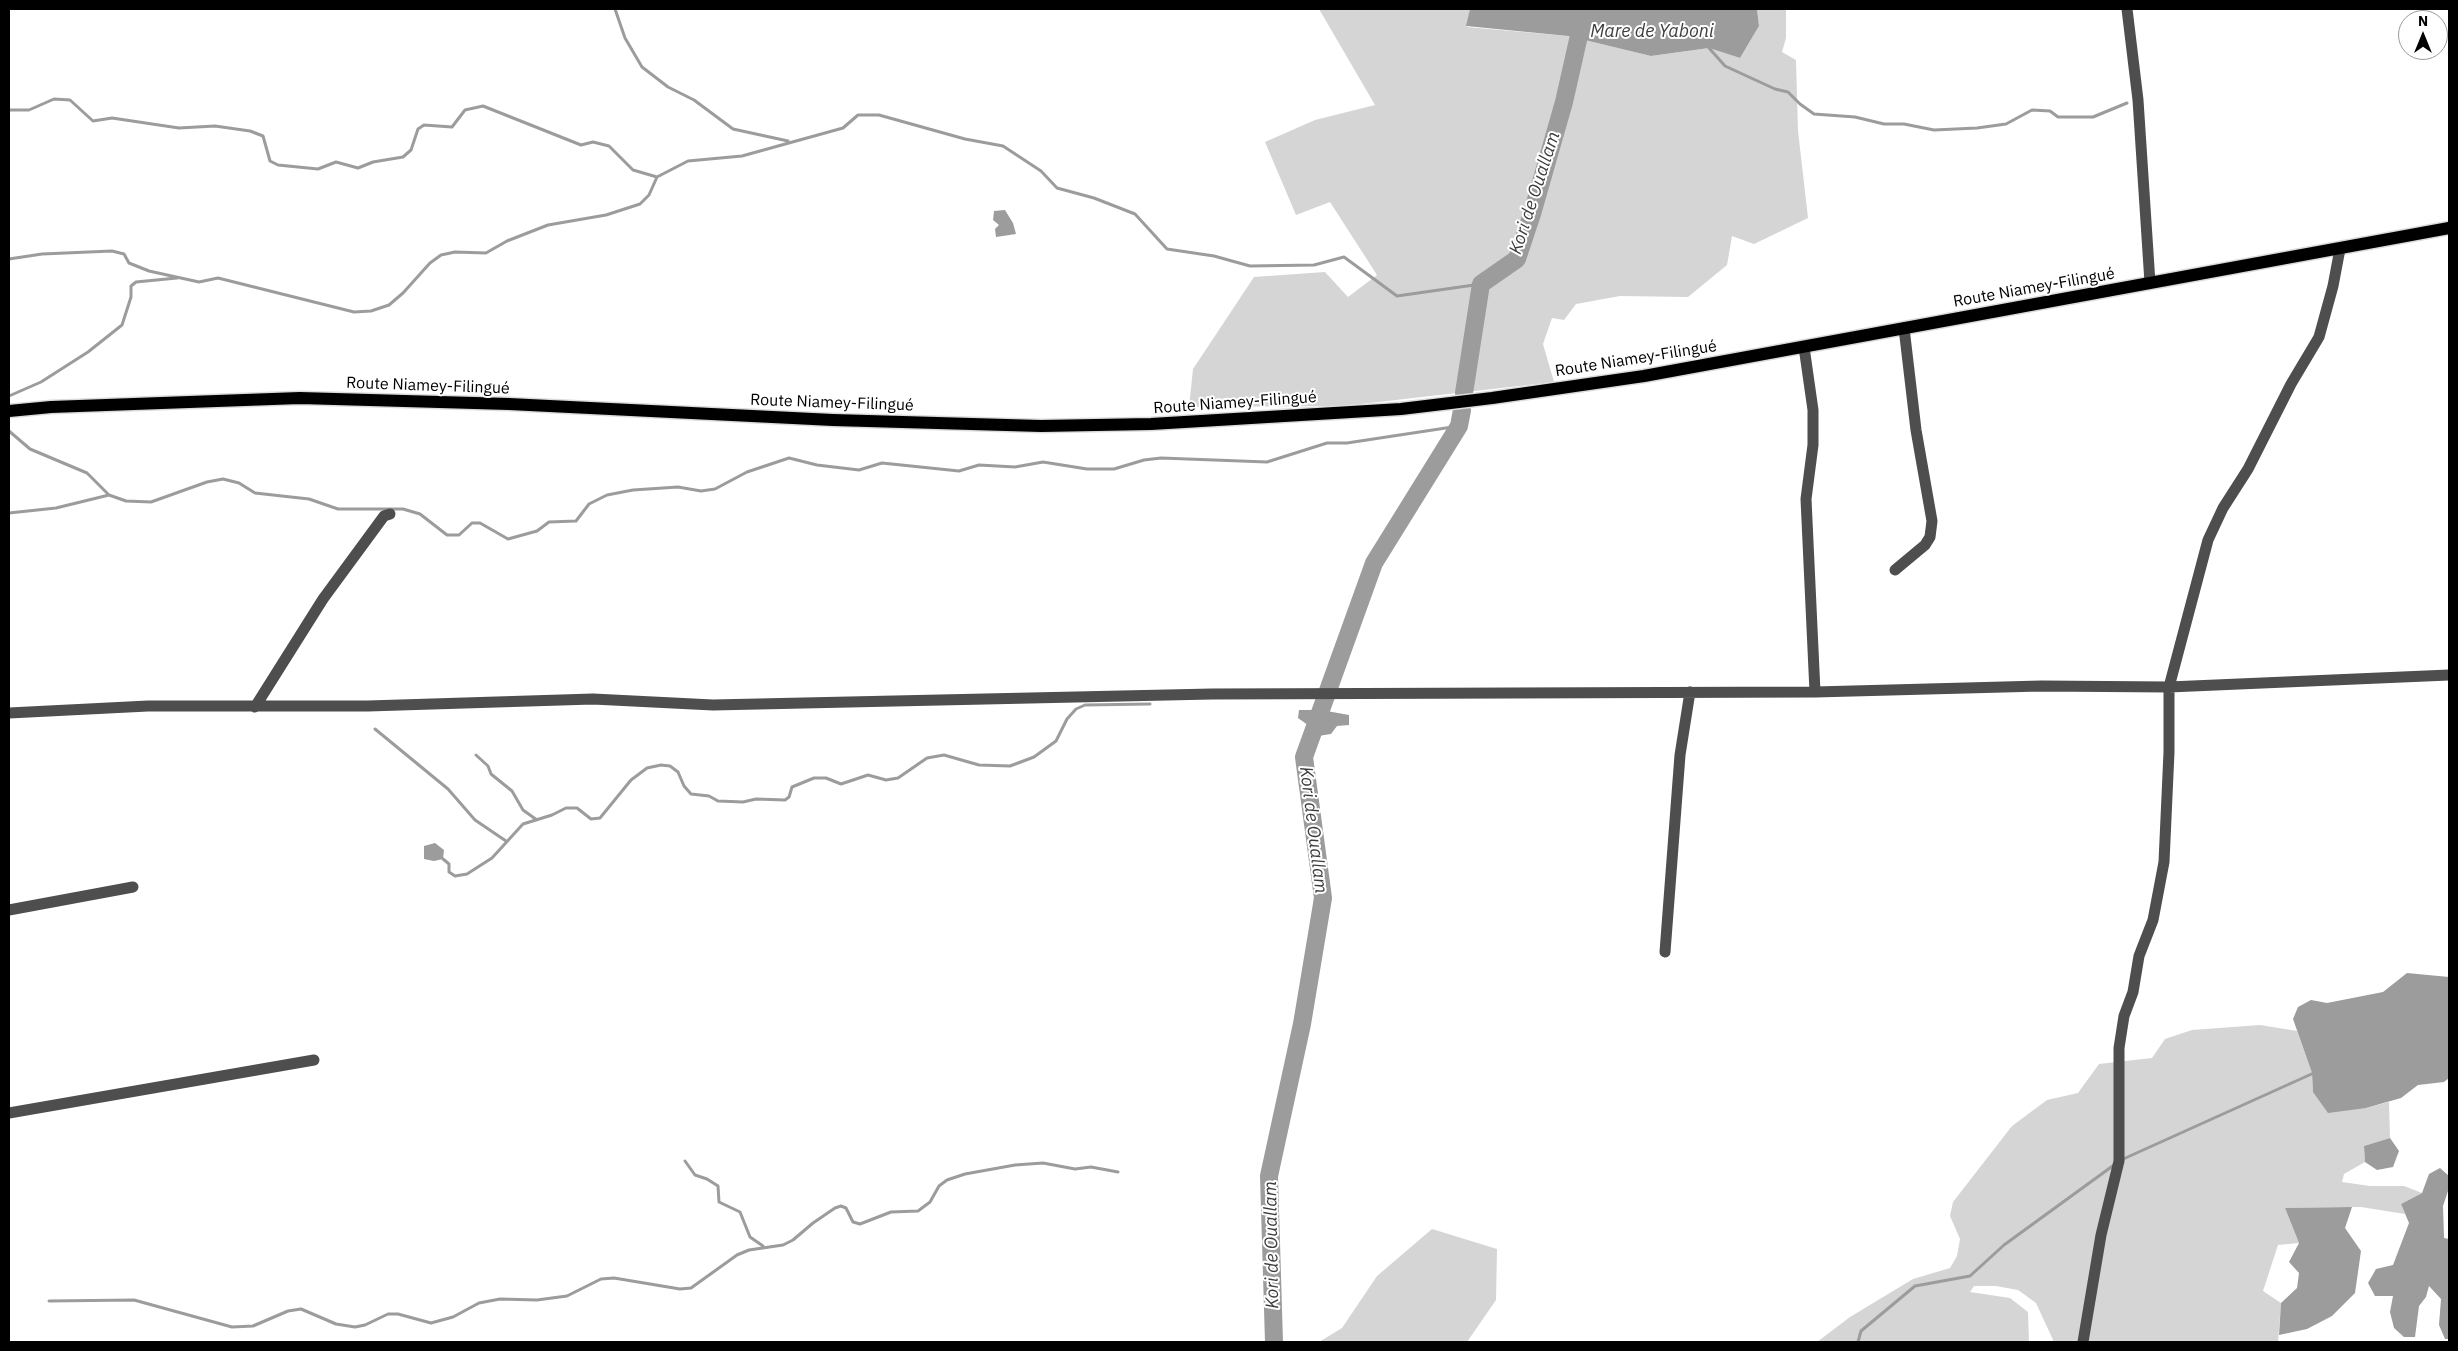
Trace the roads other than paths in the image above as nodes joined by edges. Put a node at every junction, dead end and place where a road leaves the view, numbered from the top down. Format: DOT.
graph roads {
  1 [pos="2127,9"];
  2 [pos="2449,228"];
  3 [pos="2340,248"];
  4 [pos="2150,283"];
  5 [pos="1904,328"];
  6 [pos="1804,346"];
  7 [pos="9,411"];
  8 [pos="390,514"];
  9 [pos="1895,570"];
  10 [pos="2449,675"];
  11 [pos="2169,687"];
  12 [pos="1690,692"];
  13 [pos="1815,692"];
  14 [pos="255,707"];
  15 [pos="9,714"];
  16 [pos="133,888"];
  17 [pos="9,910"];
  18 [pos="1665,952"];
  19 [pos="314,1060"];
  20 [pos="9,1113"];
  21 [pos="2083,1342"];
  1 -- 4 [label="street"];
  2 -- 3 [label="main road, Route Niamey-Filingué"];
  3 -- 4 [label="main road, Route Niamey-Filingué"];
  3 -- 11 [label="street"];
  4 -- 5 [label="main road, Route Niamey-Filingué"];
  5 -- 6 [label="main road, Route Niamey-Filingué"];
  5 -- 9 [label="street"];
  6 -- 7 [label="main road, Route Niamey-Filingué"];
  6 -- 13 [label="street"];
  8 -- 14 [label="street"];
  10 -- 11 [label="street"];
  11 -- 13 [label="street"];
  11 -- 21 [label="street"];
  12 -- 13 [label="street"];
  12 -- 14 [label="street"];
  12 -- 18 [label="street"];
  14 -- 15 [label="street"];
  16 -- 17 [label="street"];
  19 -- 20 [label="street"];
}
